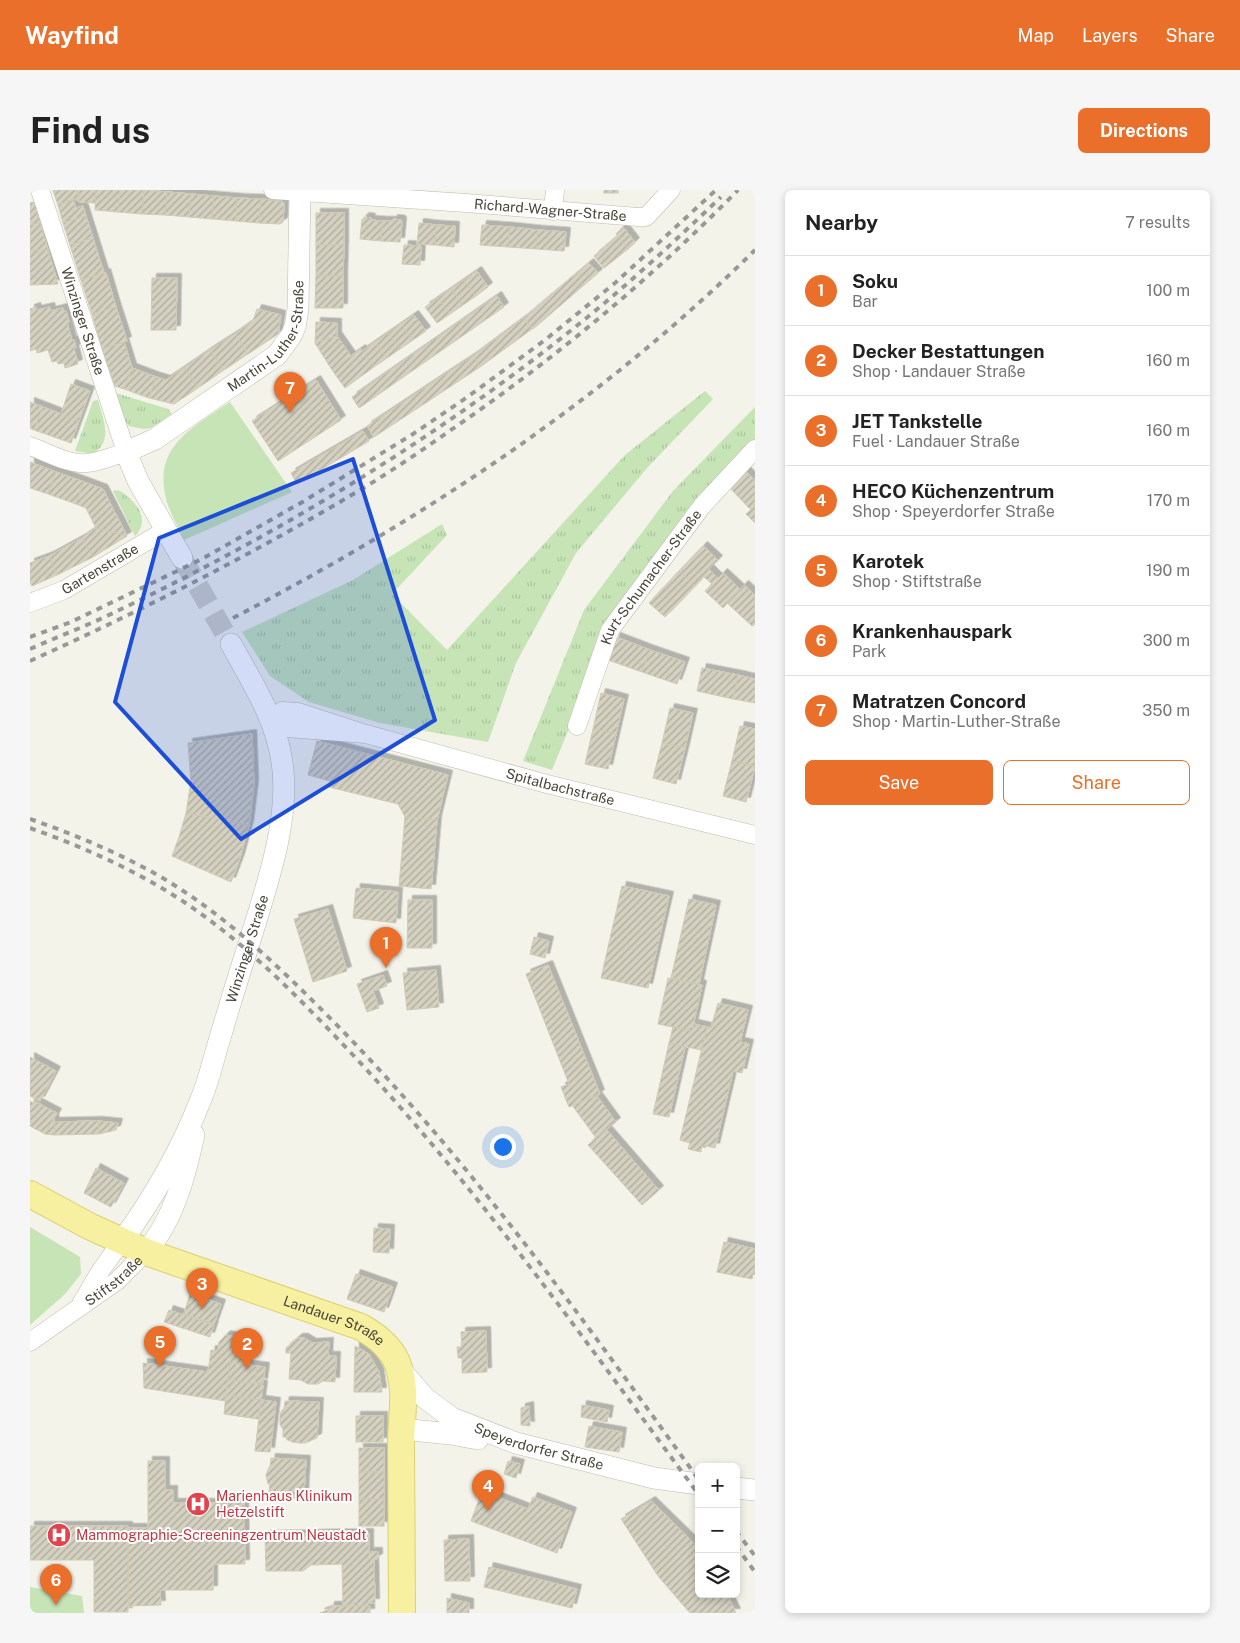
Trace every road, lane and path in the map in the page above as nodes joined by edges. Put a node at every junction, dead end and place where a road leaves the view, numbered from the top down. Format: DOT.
graph roads {
  1 [pos="40,190"];
  2 [pos="273,190"];
  3 [pos="555,190"];
  4 [pos="671,190"];
  5 [pos="300,191"];
  6 [pos="553,211"];
  7 [pos="155,439"];
  8 [pos="30,446"];
  9 [pos="755,449"];
  10 [pos="126,452"];
  11 [pos="148,498"];
  12 [pos="166,530"];
  13 [pos="182,558"];
  14 [pos="30,602"];
  15 [pos="231,644"];
  16 [pos="271,718"];
  17 [pos="576,726"];
  18 [pos="755,835"];
  19 [pos="202,1098"];
  20 [pos="30,1194"];
  21 [pos="122,1241"];
  22 [pos="146,1252"];
  23 [pos="79,1307"];
  24 [pos="30,1342"];
  25 [pos="399,1368"];
  26 [pos="402,1429"];
  27 [pos="516,1443"];
  28 [pos="695,1483"];
  29 [pos="740,1488"];
  30 [pos="755,1490"];
  31 [pos="402,1613"];
  1 -- 10 [label="street, Winzinger Straße"];
  2 -- 5 [label="street, Richard-Wagner-Straße"];
  3 -- 6 [label="street"];
  4 -- 6 [label="street, Richard-Wagner-Straße"];
  5 -- 6 [label="street, Richard-Wagner-Straße"];
  5 -- 7 [label="street, Martin-Luther-Straße"];
  7 -- 10 [label="street, Martin-Luther-Straße"];
  7 -- 11 [label="street"];
  8 -- 10 [label="street"];
  9 -- 17 [label="street, Kurt-Schumacher-Straße"];
  10 -- 11 [label="street"];
  11 -- 12 [label="street"];
  12 -- 13 [label="street"];
  12 -- 14 [label="street, Gartenstraße"];
  15 -- 16 [label="street, Winzinger Straße"];
  16 -- 18 [label="street, Spitalbachstraße"];
  16 -- 19 [label="street, Winzinger Straße"];
  19 -- 21 [label="street, Winzinger Straße"];
  19 -- 22 [label="street"];
  20 -- 21 [label="main road, Landauer Straße"];
  21 -- 22 [label="main road, Landauer Straße"];
  21 -- 23 [label="street, Stiftstraße"];
  22 -- 23 [label="street, Stiftstraße"];
  22 -- 25 [label="main road, Landauer Straße"];
  23 -- 24 [label="street, Stiftstraße"];
  25 -- 26 [label="main road, Landauer Straße"];
  25 -- 27 [label="street, Speyerdorfer Straße"];
  26 -- 27 [label="street"];
  26 -- 31 [label="main road, Landauer Straße"];
  27 -- 28 [label="street, Speyerdorfer Straße"];
  29 -- 30 [label="street"];
}
